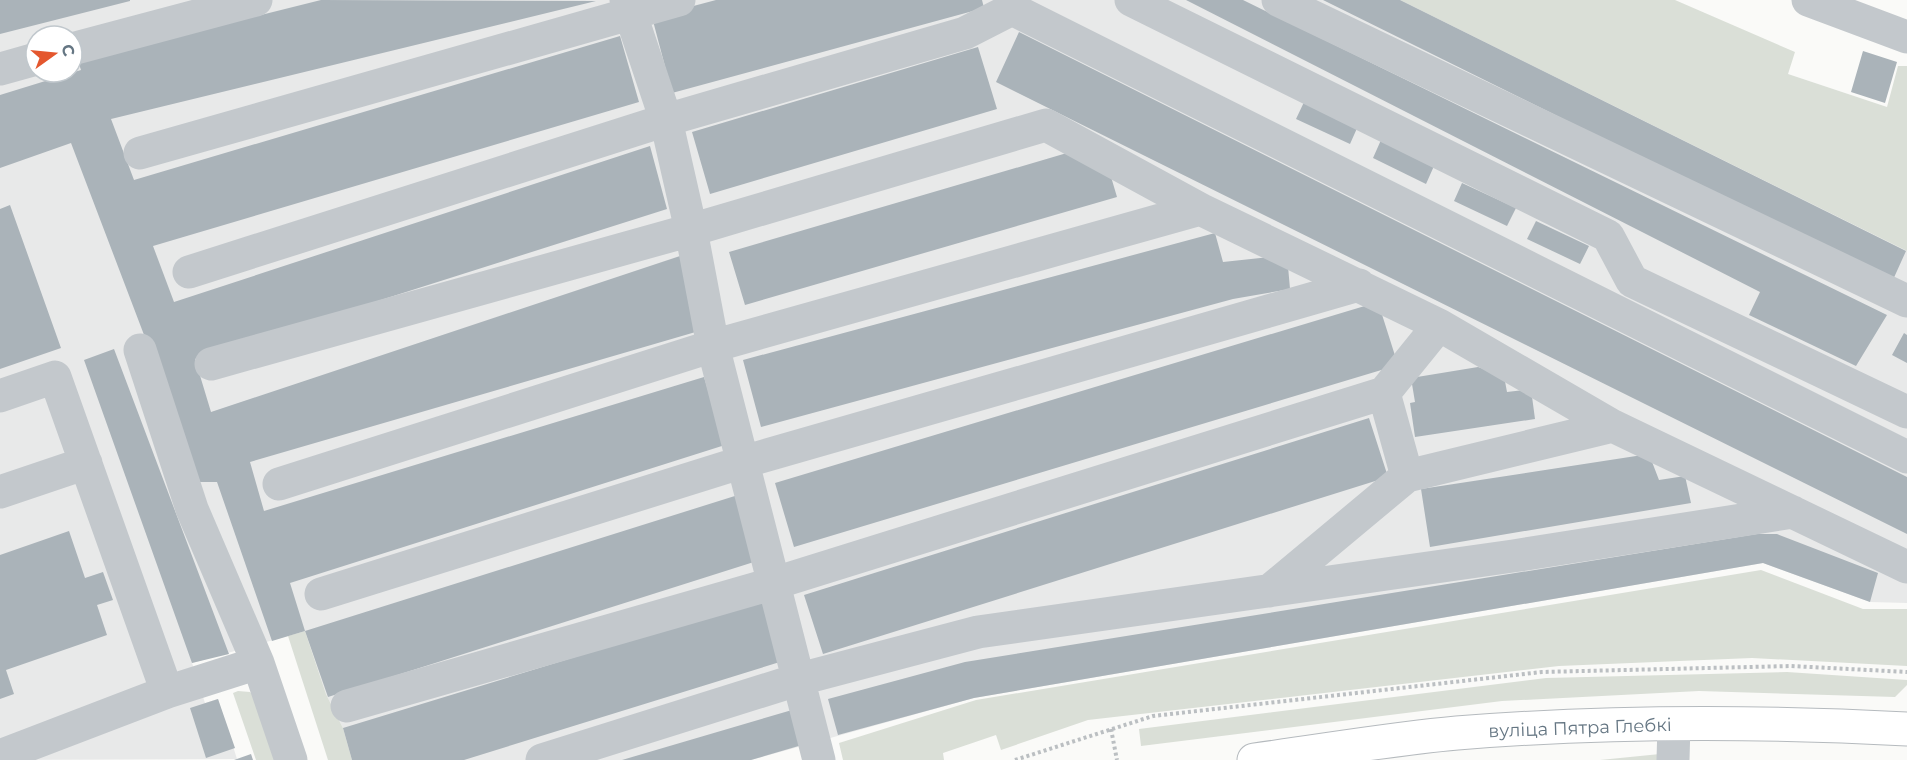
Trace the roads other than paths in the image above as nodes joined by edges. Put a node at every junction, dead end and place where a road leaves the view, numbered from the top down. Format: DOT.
graph roads {
  1 [pos="256,0"];
  2 [pos="679,0"];
  3 [pos="1131,0"];
  4 [pos="1278,0"];
  5 [pos="1808,0"];
  6 [pos="628,7"];
  7 [pos="1907,37"];
  8 [pos="84,46"];
  9 [pos="24,62"];
  10 [pos="0,69"];
  11 [pos="666,120"];
  12 [pos="140,153"];
  13 [pos="1200,209"];
  14 [pos="691,230"];
  15 [pos="189,272"];
  16 [pos="1359,285"];
  17 [pos="1907,301"];
  18 [pos="1439,325"];
  19 [pos="713,346"];
  20 [pos="140,350"];
  21 [pos="211,364"];
  22 [pos="1384,393"];
  23 [pos="0,396"];
  24 [pos="1907,412"];
  25 [pos="1613,426"];
  26 [pos="1907,457"];
  27 [pos="742,462"];
  28 [pos="86,463"];
  29 [pos="1407,476"];
  30 [pos="279,484"];
  31 [pos="0,492"];
  32 [pos="1793,512"];
  33 [pos="1907,567"];
  34 [pos="775,583"];
  35 [pos="1269,591"];
  36 [pos="321,594"];
  37 [pos="258,663"];
  38 [pos="800,679"];
  39 [pos="167,692"];
  40 [pos="347,705"];
  41 [pos="1674,725"];
  42 [pos="1907,729"];
  43 [pos="0,756"];
  44 [pos="291,760"];
  45 [pos="542,760"];
  46 [pos="819,760"];
  47 [pos="1254,760"];
  48 [pos="1673,760"];
  1 -- 8 [label="street"];
  2 -- 6 [label="street"];
  3 -- 24 [label="street"];
  4 -- 17 [label="street"];
  5 -- 7 [label="street"];
  6 -- 11 [label="street"];
  6 -- 12 [label="street"];
  9 -- 10 [label="street"];
  11 -- 14 [label="street"];
  11 -- 15 [label="street"];
  11 -- 26 [label="street"];
  13 -- 14 [label="street"];
  13 -- 16 [label="street"];
  13 -- 19 [label="street"];
  14 -- 19 [label="street"];
  14 -- 21 [label="street"];
  16 -- 18 [label="street"];
  16 -- 27 [label="street"];
  18 -- 22 [label="street"];
  18 -- 25 [label="street"];
  19 -- 27 [label="street"];
  19 -- 30 [label="street"];
  20 -- 37 [label="street"];
  22 -- 29 [label="street"];
  22 -- 34 [label="street"];
  23 -- 28 [label="street"];
  25 -- 29 [label="street"];
  25 -- 32 [label="street"];
  27 -- 34 [label="street"];
  27 -- 36 [label="street"];
  28 -- 31 [label="street"];
  28 -- 39 [label="street"];
  29 -- 35 [label="street"];
  32 -- 33 [label="street"];
  32 -- 35 [label="street"];
  34 -- 38 [label="street"];
  34 -- 40 [label="street"];
  35 -- 38 [label="street"];
  37 -- 39 [label="street"];
  37 -- 44 [label="street"];
  38 -- 45 [label="street"];
  38 -- 46 [label="street"];
  39 -- 43 [label="street"];
  41 -- 42 [label="main road, вуліца Пятра Глебкі"];
  41 -- 47 [label="main road, вуліца Пятра Глебкі"];
  41 -- 48 [label="street"];
}
